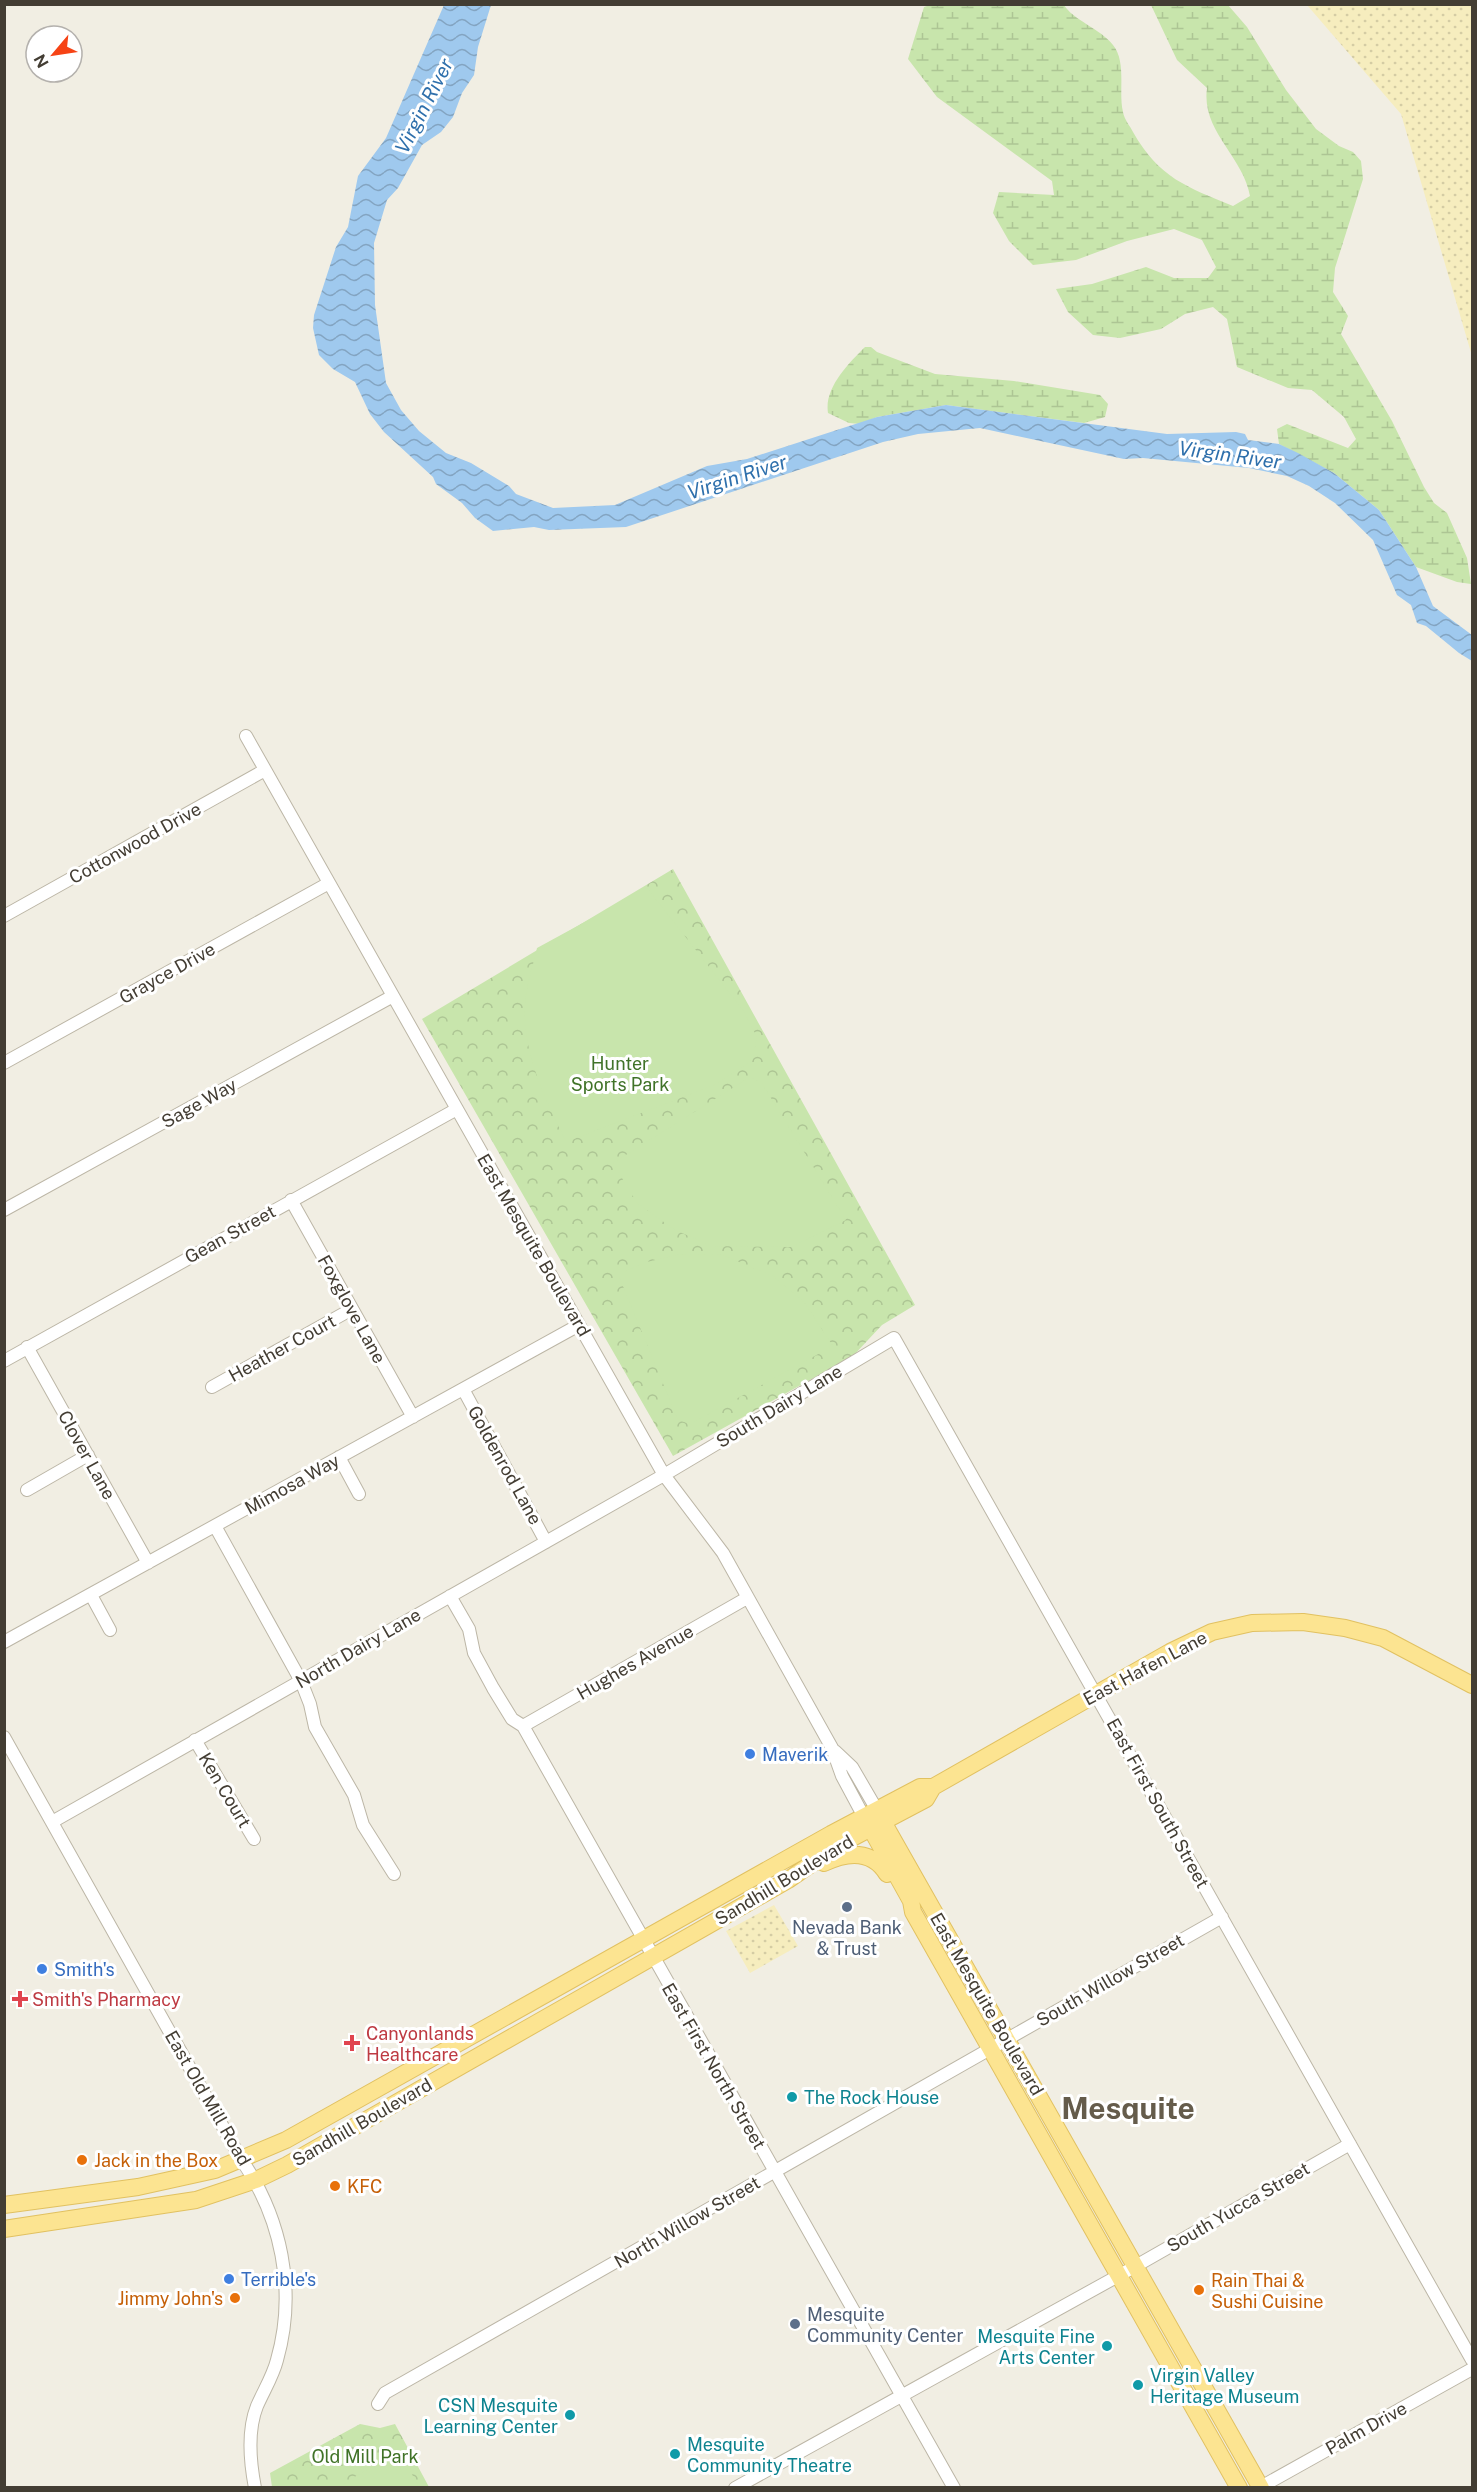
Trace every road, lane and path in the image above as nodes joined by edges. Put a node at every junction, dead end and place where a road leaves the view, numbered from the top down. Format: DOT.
graph roads {
  1 [pos="246,736"];
  2 [pos="265,770"];
  3 [pos="329,883"];
  4 [pos="4,916"];
  5 [pos="393,996"];
  6 [pos="4,1063"];
  7 [pos="457,1109"];
  8 [pos="291,1200"];
  9 [pos="4,1210"];
  10 [pos="352,1309"];
  11 [pos="579,1325"];
  12 [pos="894,1338"];
  13 [pos="27,1347"];
  14 [pos="4,1361"];
  15 [pos="212,1387"];
  16 [pos="463,1389"];
  17 [pos="413,1417"];
  18 [pos="88,1455"];
  19 [pos="339,1457"];
  20 [pos="664,1475"];
  21 [pos="27,1490"];
  22 [pos="359,1494"];
  23 [pos="214,1526"];
  24 [pos="546,1542"];
  25 [pos="148,1563"];
  26 [pos="91,1595"];
  27 [pos="450,1596"];
  28 [pos="747,1598"];
  29 [pos="110,1630"];
  30 [pos="4,1642"];
  31 [pos="301,1680"];
  32 [pos="1473,1685"];
  33 [pos="1096,1694"];
  34 [pos="523,1726"];
  35 [pos="4,1737"];
  36 [pos="195,1740"];
  37 [pos="874,1819"];
  38 [pos="52,1822"];
  39 [pos="254,1839"];
  40 [pos="394,1874"];
  41 [pos="788,1880"];
  42 [pos="913,1911"];
  43 [pos="1222,1917"];
  44 [pos="647,1948"];
  45 [pos="493,2025"];
  46 [pos="999,2044"];
  47 [pos="423,2086"];
  48 [pos="1350,2144"];
  49 [pos="241,2159"];
  50 [pos="775,2171"];
  51 [pos="256,2180"];
  52 [pos="4,2205"];
  53 [pos="4,2229"];
  54 [pos="1127,2271"];
  55 [pos="1473,2360"];
  56 [pos="1473,2369"];
  57 [pos="901,2396"];
  58 [pos="378,2404"];
  59 [pos="255,2487"];
  60 [pos="735,2487"];
  61 [pos="954,2487"];
  62 [pos="1239,2487"];
  63 [pos="1260,2487"];
  1 -- 2 [label="street, East Mesquite Boulevard"];
  2 -- 3 [label="street, East Mesquite Boulevard"];
  2 -- 4 [label="street, Cottonwood Drive"];
  3 -- 5 [label="street, East Mesquite Boulevard"];
  3 -- 6 [label="street, Grayce Drive"];
  5 -- 7 [label="street, East Mesquite Boulevard"];
  5 -- 9 [label="street, Sage Way"];
  7 -- 8 [label="street, Gean Street"];
  7 -- 11 [label="street, East Mesquite Boulevard"];
  8 -- 10 [label="street, Foxglove Lane"];
  8 -- 13 [label="street, Gean Street"];
  10 -- 15 [label="street, Heather Court"];
  10 -- 17 [label="street, Foxglove Lane"];
  11 -- 16 [label="street, Mimosa Way"];
  11 -- 20 [label="street, East Mesquite Boulevard"];
  12 -- 20 [label="street, South Dairy Lane"];
  12 -- 33 [label="street, East First South Street"];
  13 -- 14 [label="street, Gean Street"];
  13 -- 18 [label="street, Clover Lane"];
  16 -- 17 [label="street, Mimosa Way"];
  16 -- 24 [label="street, Goldenrod Lane"];
  17 -- 19 [label="street, Mimosa Way"];
  18 -- 21 [label="street"];
  18 -- 25 [label="street, Clover Lane"];
  19 -- 22 [label="street"];
  19 -- 23 [label="street, Mimosa Way"];
  20 -- 24 [label="street, North Dairy Lane"];
  20 -- 28 [label="street, East Mesquite Boulevard"];
  23 -- 25 [label="street, Mimosa Way"];
  23 -- 31 [label="street"];
  24 -- 27 [label="street, North Dairy Lane"];
  25 -- 26 [label="street, Mimosa Way"];
  26 -- 29 [label="street"];
  26 -- 30 [label="street, Mimosa Way"];
  27 -- 31 [label="street, North Dairy Lane"];
  27 -- 34 [label="street, East First North Street"];
  28 -- 34 [label="street, Hughes Avenue"];
  28 -- 37 [label="street, East Mesquite Boulevard"];
  31 -- 36 [label="street, North Dairy Lane"];
  31 -- 40 [label="street"];
  32 -- 33 [label="main road, East Hafen Lane"];
  33 -- 37 [label="main road, East Hafen Lane"];
  33 -- 43 [label="street, East First South Street"];
  34 -- 44 [label="street, East First North Street"];
  35 -- 38 [label="street, East Old Mill Road"];
  36 -- 38 [label="street, North Dairy Lane"];
  36 -- 39 [label="street, Ken Court"];
  37 -- 41 [label="main road, Sandhill Boulevard"];
  37 -- 42 [label="main road, East Mesquite Boulevard"];
  37 -- 44 [label="main road, Sandhill Boulevard"];
  37 -- 46 [label="main road, East Mesquite Boulevard"];
  38 -- 49 [label="street, East Old Mill Road"];
  41 -- 42 [label="main road"];
  41 -- 44 [label="main road, Sandhill Boulevard"];
  42 -- 46 [label="main road, East Mesquite Boulevard"];
  43 -- 46 [label="street, South Willow Street"];
  43 -- 48 [label="street, East First South Street"];
  44 -- 45 [label="main road, Sandhill Boulevard"];
  44 -- 47 [label="main road, Sandhill Boulevard"];
  44 -- 50 [label="street, East First North Street"];
  45 -- 47 [label="main road"];
  45 -- 49 [label="main road, Sandhill Boulevard"];
  46 -- 50 [label="street, North Willow Street"];
  46 -- 54 [label="main road, East Mesquite Boulevard"];
  47 -- 51 [label="main road, Sandhill Boulevard"];
  48 -- 54 [label="street, South Yucca Street"];
  48 -- 55 [label="street, East First South Street"];
  49 -- 51 [label="street, East Old Mill Road"];
  49 -- 52 [label="main road, Sandhill Boulevard"];
  50 -- 57 [label="street, East First North Street"];
  50 -- 58 [label="street, North Willow Street"];
  51 -- 53 [label="main road, Sandhill Boulevard"];
  51 -- 59 [label="street, East Old Mill Road"];
  54 -- 57 [label="street, South Yucca Street"];
  54 -- 62 [label="main road"];
  54 -- 63 [label="main road"];
  56 -- 63 [label="street, Palm Drive"];
  57 -- 60 [label="street, South Yucca Street"];
  57 -- 61 [label="street, East First North Street"];
}
